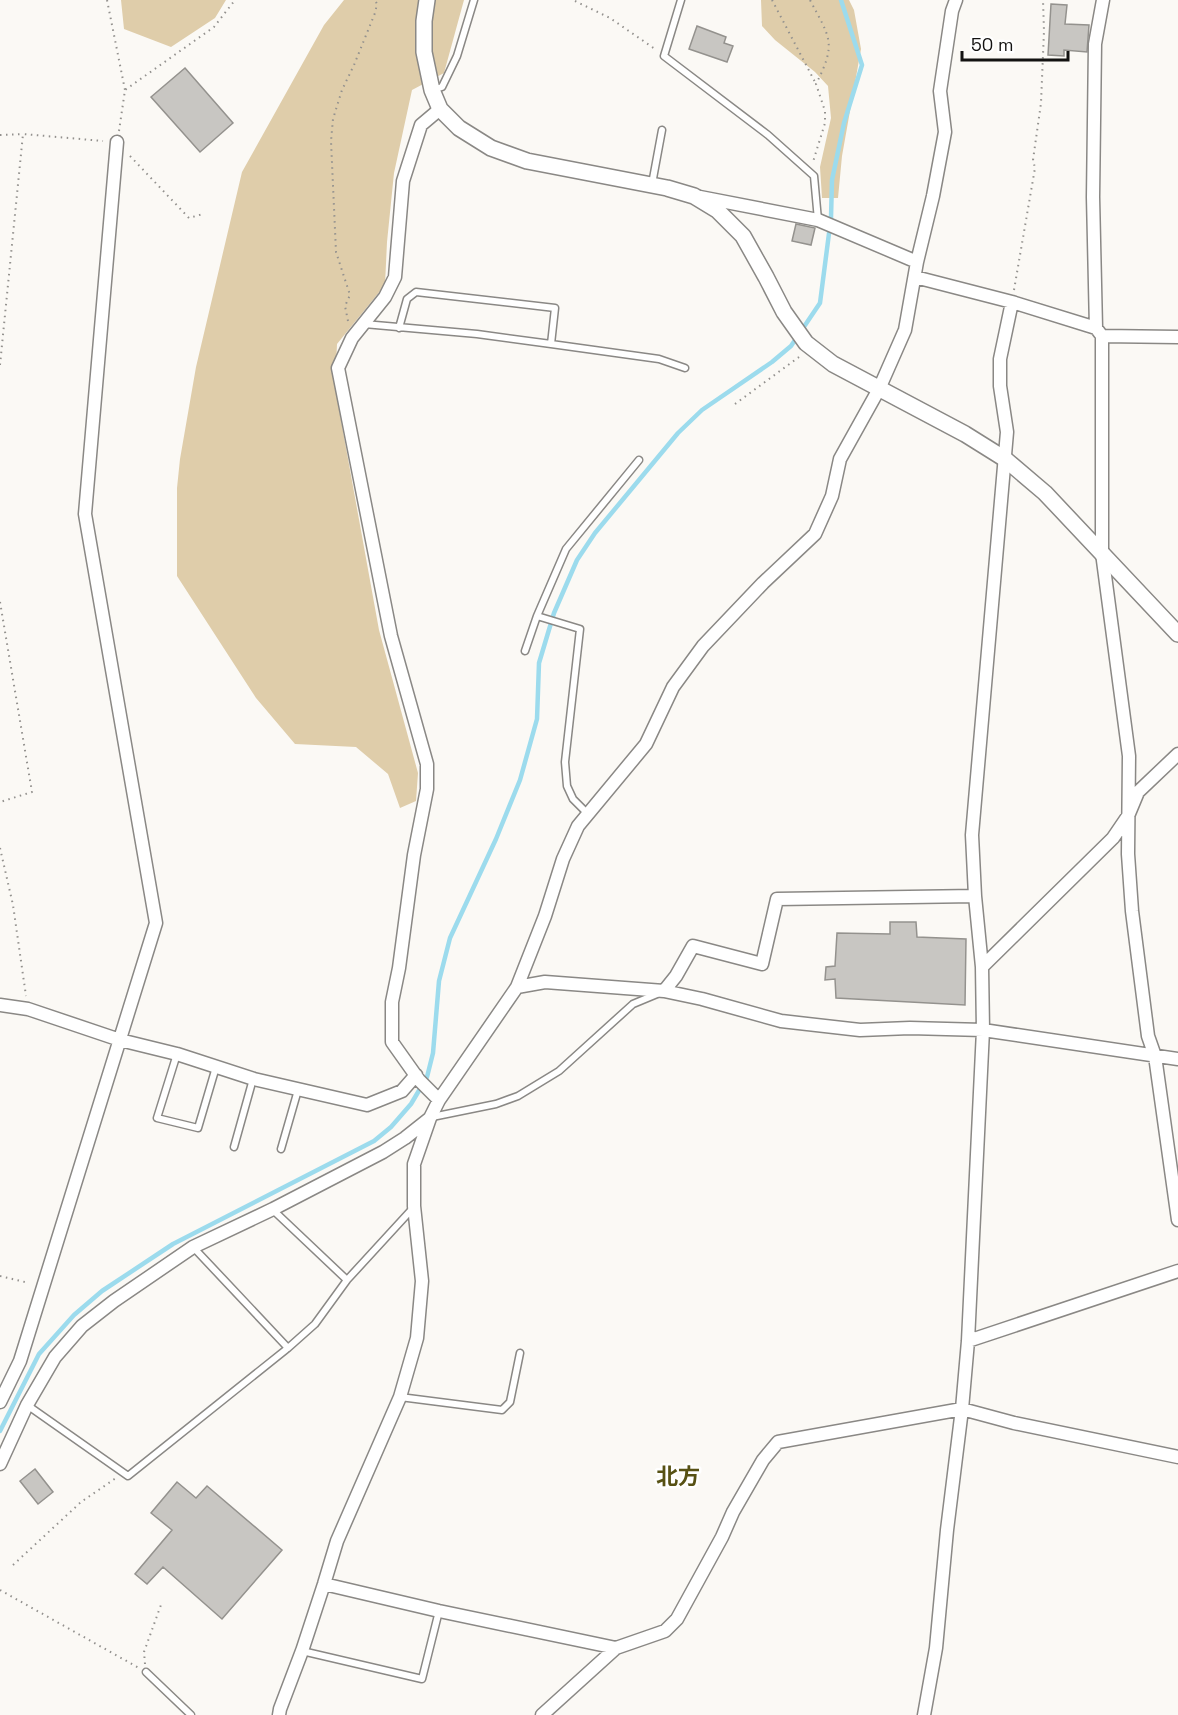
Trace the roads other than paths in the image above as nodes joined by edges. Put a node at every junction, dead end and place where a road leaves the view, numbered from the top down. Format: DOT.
graph roads {
  1 [pos="427,0"];
  2 [pos="474,0"];
  3 [pos="681,0"];
  4 [pos="956,0"];
  5 [pos="1103,0"];
  6 [pos="432,90"];
  7 [pos="440,109"];
  8 [pos="662,130"];
  9 [pos="117,142"];
  10 [pos="652,185"];
  11 [pos="694,196"];
  12 [pos="822,222"];
  13 [pos="916,262"];
  14 [pos="915,277"];
  15 [pos="1012,302"];
  16 [pos="363,324"];
  17 [pos="399,328"];
  18 [pos="1099,332"];
  19 [pos="1178,337"];
  20 [pos="551,344"];
  21 [pos="685,368"];
  22 [pos="879,389"];
  23 [pos="639,459"];
  24 [pos="1005,459"];
  25 [pos="1102,553"];
  26 [pos="541,617"];
  27 [pos="1178,634"];
  28 [pos="525,651"];
  29 [pos="1178,754"];
  30 [pos="588,814"];
  31 [pos="1128,816"];
  32 [pos="975,896"];
  33 [pos="982,967"];
  34 [pos="517,987"];
  35 [pos="664,992"];
  36 [pos="0,1005"];
  37 [pos="983,1030"];
  38 [pos="120,1040"];
  39 [pos="177,1054"];
  40 [pos="1155,1056"];
  41 [pos="1178,1059"];
  42 [pos="216,1067"];
  43 [pos="418,1077"];
  44 [pos="254,1079"];
  45 [pos="298,1089"];
  46 [pos="439,1100"];
  47 [pos="430,1118"];
  48 [pos="234,1147"];
  49 [pos="281,1149"];
  50 [pos="414,1206"];
  51 [pos="273,1209"];
  52 [pos="1178,1220"];
  53 [pos="194,1247"];
  54 [pos="1178,1271"];
  55 [pos="347,1280"];
  56 [pos="968,1341"];
  57 [pos="288,1348"];
  58 [pos="520,1353"];
  59 [pos="400,1397"];
  60 [pos="0,1402"];
  61 [pos="27,1404"];
  62 [pos="962,1409"];
  63 [pos="1178,1457"];
  64 [pos="0,1464"];
  65 [pos="324,1584"];
  66 [pos="439,1611"];
  67 [pos="616,1648"];
  68 [pos="302,1651"];
  69 [pos="146,1672"];
  70 [pos="191,1715"];
  71 [pos="279,1715"];
  72 [pos="542,1715"];
  73 [pos="924,1715"];
  1 -- 6 [label="street"];
  2 -- 6 [label="lane"];
  3 -- 12 [label="lane"];
  4 -- 13 [label="street"];
  5 -- 18 [label="street"];
  6 -- 7 [label="street"];
  7 -- 10 [label="street"];
  7 -- 16 [label="street"];
  8 -- 10 [label="lane"];
  9 -- 38 [label="street"];
  10 -- 11 [label="street"];
  11 -- 12 [label="street"];
  11 -- 22 [label="street"];
  12 -- 13 [label="street"];
  13 -- 14 [label="street"];
  14 -- 15 [label="street"];
  14 -- 22 [label="street"];
  15 -- 18 [label="street"];
  15 -- 24 [label="street"];
  16 -- 17 [label="lane"];
  16 -- 43 [label="street"];
  17 -- 20 [label="lane"];
  17 -- 20 [label="lane"];
  18 -- 19 [label="street"];
  18 -- 25 [label="street"];
  20 -- 21 [label="lane"];
  22 -- 24 [label="street"];
  22 -- 30 [label="street"];
  23 -- 26 [label="lane"];
  24 -- 25 [label="street"];
  24 -- 32 [label="street"];
  25 -- 27 [label="street"];
  25 -- 31 [label="street"];
  26 -- 28 [label="lane"];
  26 -- 30 [label="lane"];
  29 -- 31 [label="street"];
  30 -- 34 [label="street"];
  31 -- 33 [label="street"];
  31 -- 40 [label="street"];
  32 -- 33 [label="street"];
  32 -- 35 [label="street"];
  33 -- 37 [label="street"];
  34 -- 35 [label="street"];
  34 -- 46 [label="street"];
  35 -- 37 [label="street"];
  35 -- 47 [label="lane"];
  36 -- 38 [label="street"];
  37 -- 40 [label="street"];
  37 -- 56 [label="street"];
  38 -- 39 [label="street"];
  38 -- 60 [label="street"];
  39 -- 42 [label="street"];
  39 -- 42 [label="lane"];
  40 -- 41 [label="street"];
  40 -- 52 [label="street"];
  42 -- 44 [label="street"];
  43 -- 45 [label="street"];
  43 -- 46 [label="street"];
  44 -- 45 [label="street"];
  44 -- 48 [label="lane"];
  45 -- 49 [label="lane"];
  46 -- 47 [label="street"];
  47 -- 50 [label="street"];
  47 -- 51 [label="street"];
  50 -- 55 [label="lane"];
  50 -- 59 [label="street"];
  51 -- 53 [label="street"];
  51 -- 55 [label="lane"];
  53 -- 57 [label="lane"];
  53 -- 61 [label="street"];
  54 -- 56 [label="street"];
  55 -- 57 [label="lane"];
  56 -- 62 [label="street"];
  57 -- 61 [label="lane"];
  58 -- 59 [label="lane"];
  59 -- 65 [label="street"];
  61 -- 64 [label="street"];
  62 -- 63 [label="street"];
  62 -- 67 [label="street"];
  62 -- 73 [label="street"];
  65 -- 66 [label="street"];
  65 -- 68 [label="street"];
  66 -- 67 [label="street"];
  66 -- 68 [label="lane"];
  67 -- 72 [label="street"];
  68 -- 71 [label="street"];
  69 -- 70 [label="lane"];
}
